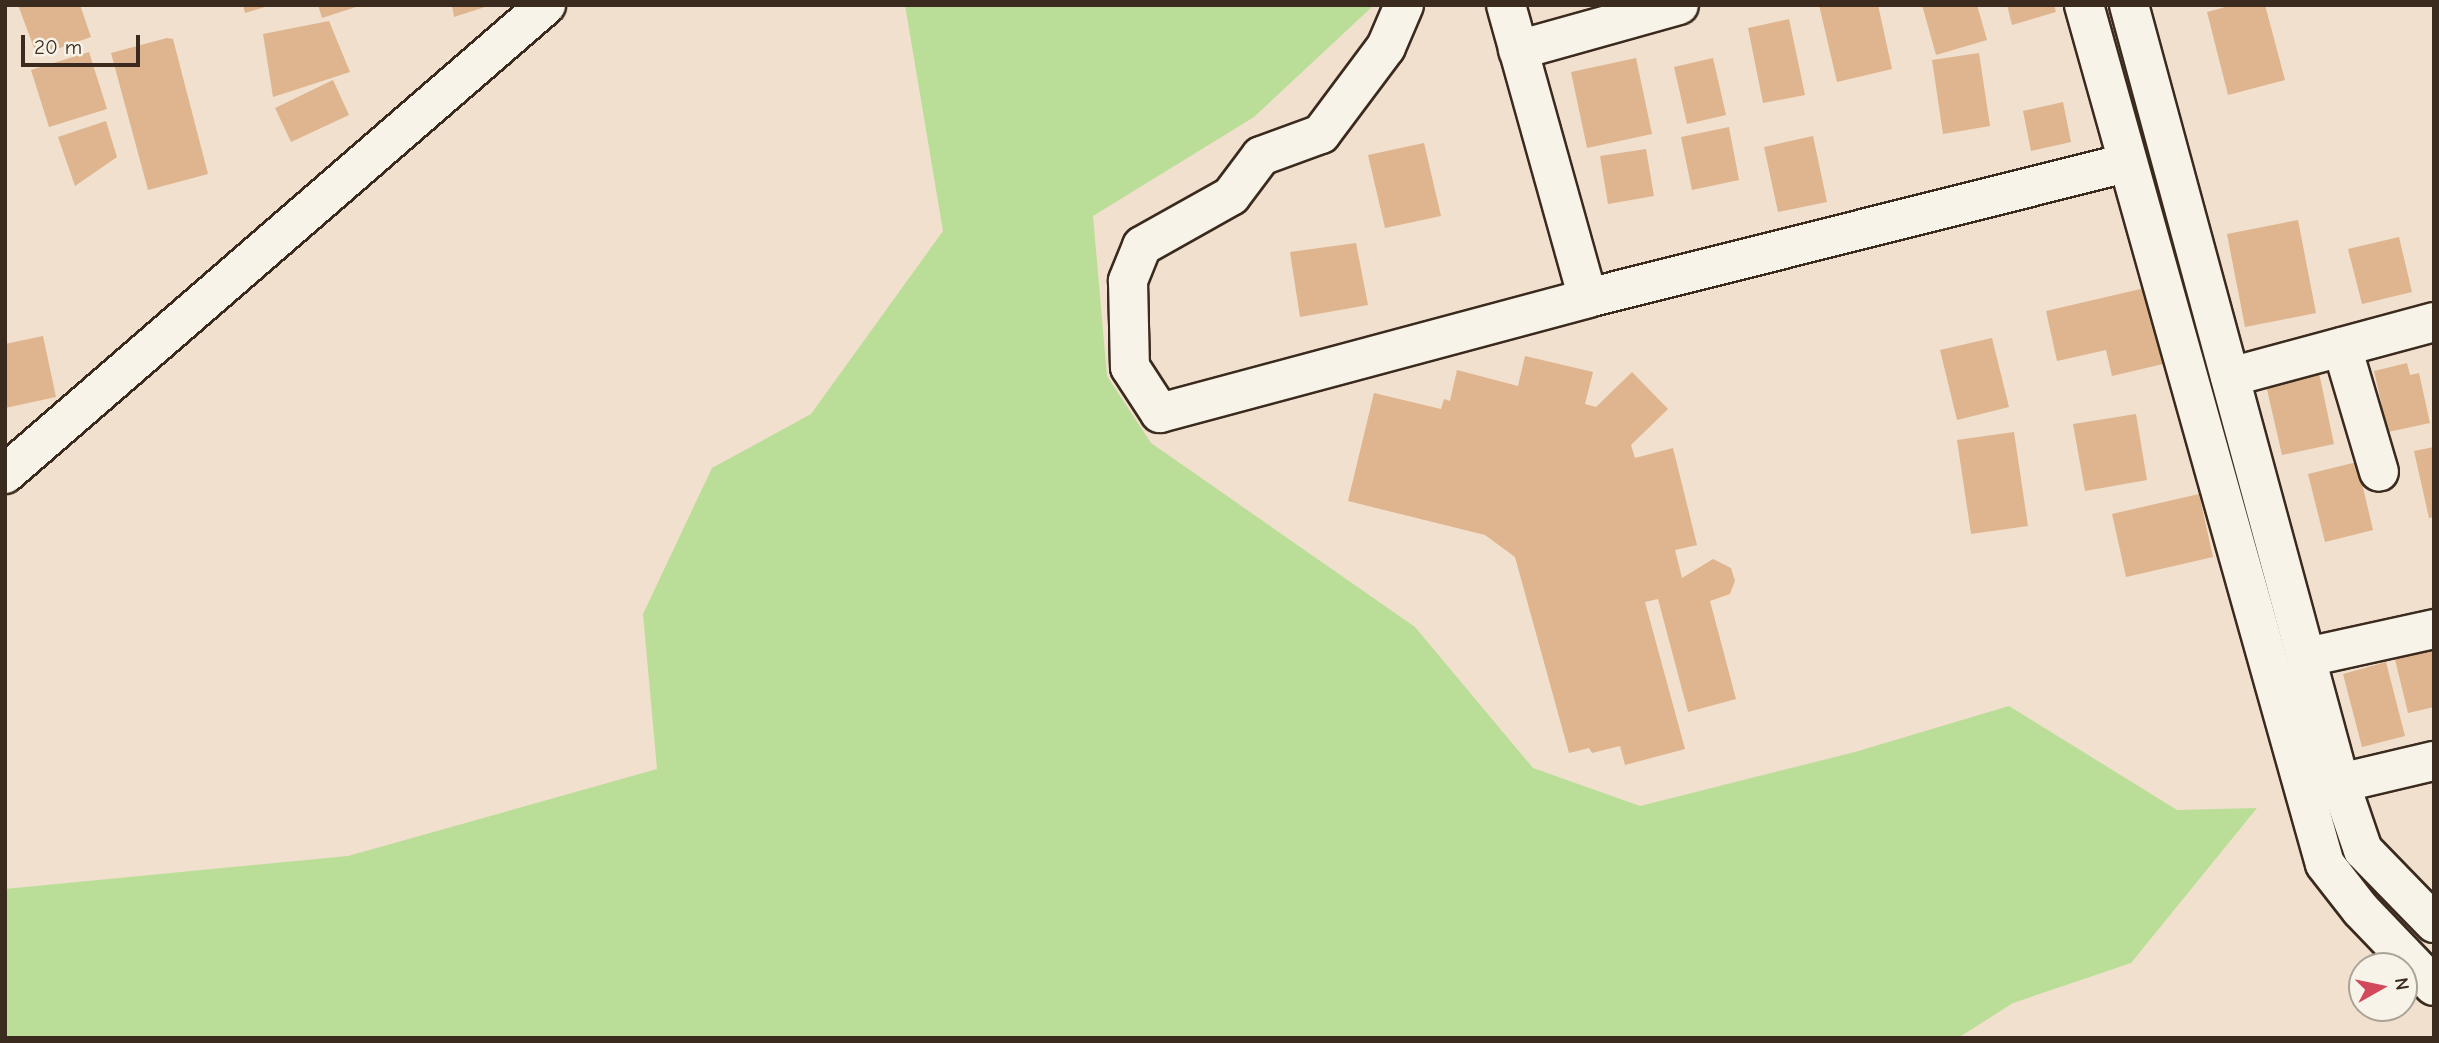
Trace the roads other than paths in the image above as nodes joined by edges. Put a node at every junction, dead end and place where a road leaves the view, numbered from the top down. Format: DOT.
graph roads {
  1 [pos="547,5"];
  2 [pos="1404,5"];
  3 [pos="1506,5"];
  4 [pos="1679,5"];
  5 [pos="2084,5"];
  6 [pos="2129,5"];
  7 [pos="1518,50"];
  8 [pos="2126,163"];
  9 [pos="1588,298"];
  10 [pos="2434,322"];
  11 [pos="2342,347"];
  12 [pos="2230,377"];
  13 [pos="2379,472"];
  14 [pos="5,474"];
  15 [pos="2434,629"];
  16 [pos="2307,657"];
  17 [pos="2434,761"];
  18 [pos="2340,783"];
  19 [pos="2434,923"];
  20 [pos="2434,986"];
  1 -- 14 [label="street"];
  2 -- 9 [label="street"];
  3 -- 7 [label="street"];
  4 -- 7 [label="street"];
  5 -- 8 [label="street"];
  6 -- 12 [label="street"];
  7 -- 9 [label="street"];
  8 -- 9 [label="street"];
  8 -- 20 [label="street"];
  10 -- 11 [label="street"];
  11 -- 12 [label="street"];
  11 -- 13 [label="street"];
  12 -- 16 [label="street"];
  15 -- 16 [label="street"];
  16 -- 18 [label="street"];
  17 -- 18 [label="street"];
  18 -- 19 [label="street"];
}
